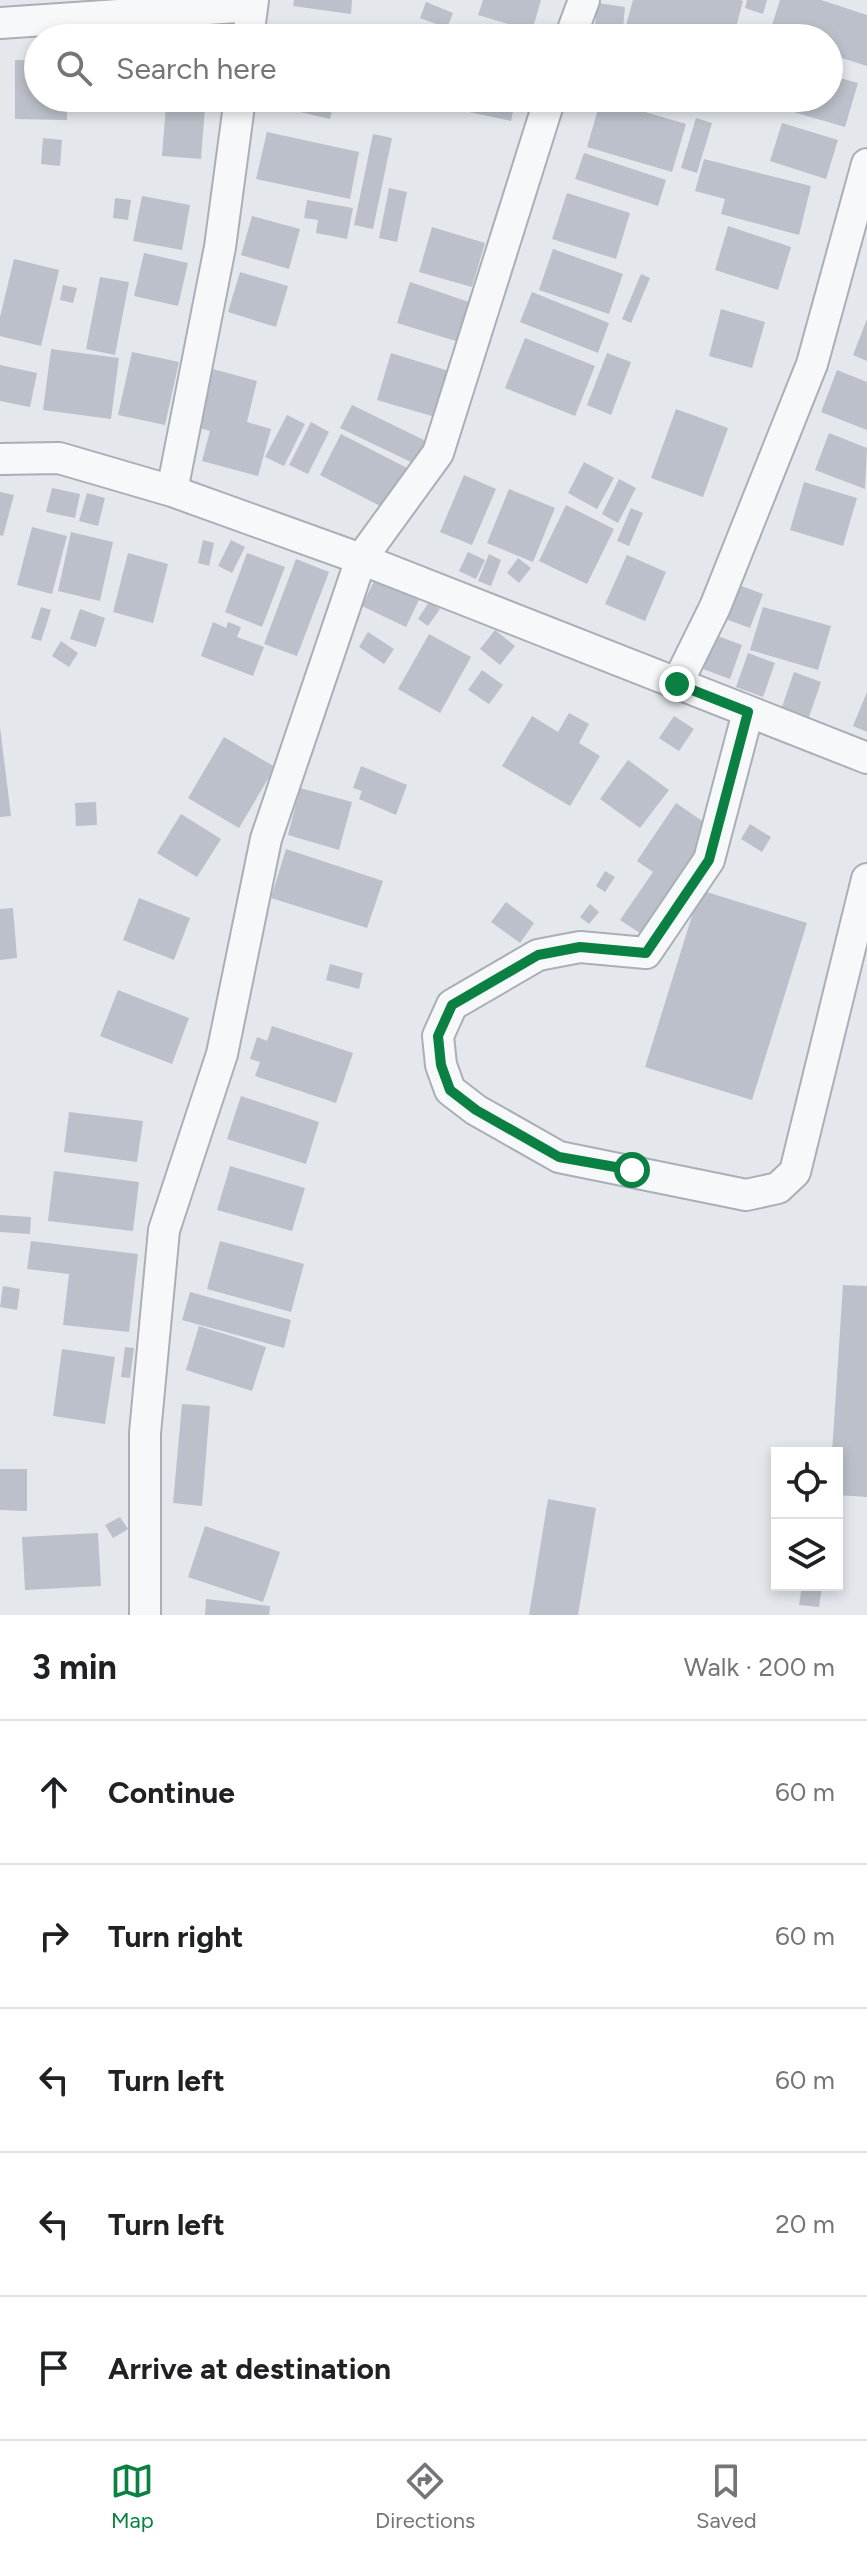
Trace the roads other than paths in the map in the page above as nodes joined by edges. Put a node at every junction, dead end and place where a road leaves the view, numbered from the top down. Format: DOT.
graph roads {
  1 [pos="584,0"];
  2 [pos="253,3"];
  3 [pos="0,23"];
  4 [pos="250,24"];
  5 [pos="575,24"];
  6 [pos="238,112"];
  7 [pos="546,112"];
  8 [pos="867,164"];
  9 [pos="0,459"];
  10 [pos="172,491"];
  11 [pos="361,559"];
  12 [pos="677,684"];
  13 [pos="748,712"];
  14 [pos="867,758"];
  15 [pos="867,879"];
  16 [pos="145,1615"];
  1 -- 5 [label="street"];
  2 -- 3 [label="street"];
  2 -- 4 [label="street"];
  6 -- 10 [label="street"];
  7 -- 11 [label="street"];
  8 -- 12 [label="street"];
  9 -- 10 [label="street"];
  10 -- 11 [label="street"];
  11 -- 12 [label="street"];
  11 -- 16 [label="street"];
  12 -- 13 [label="street"];
  13 -- 14 [label="street"];
  13 -- 15 [label="street"];
}
